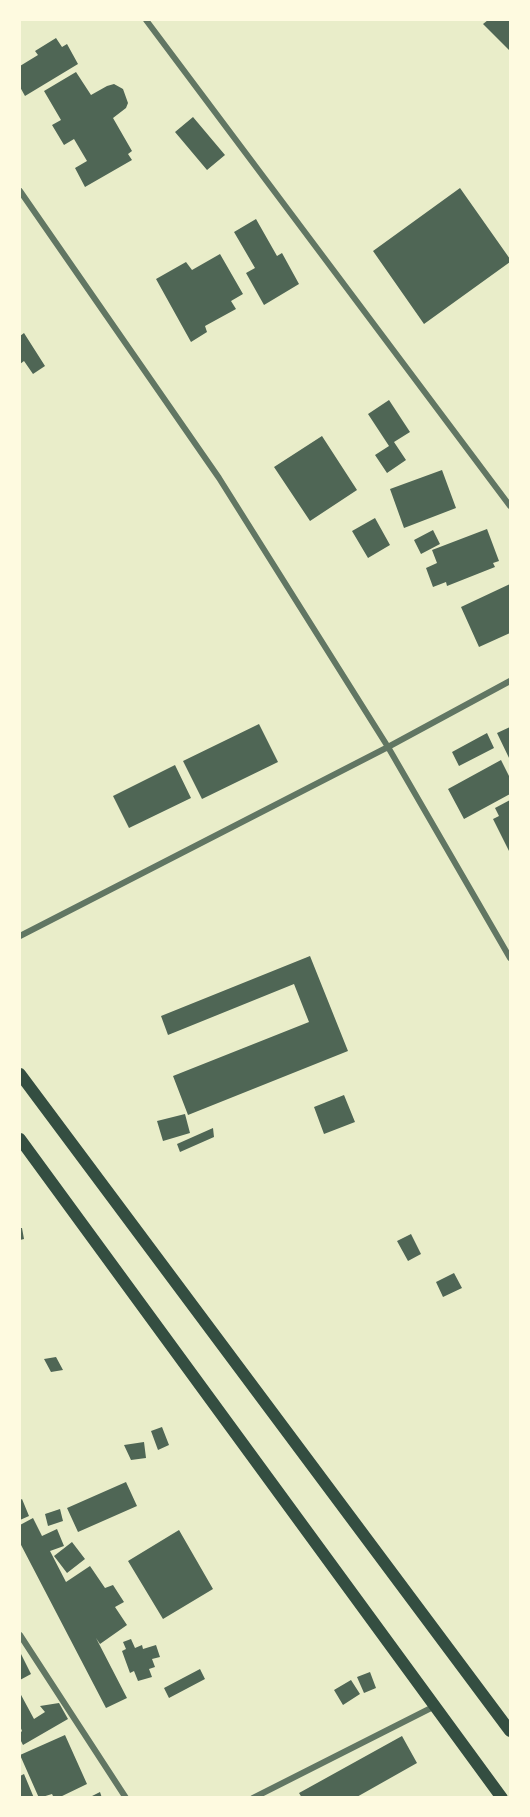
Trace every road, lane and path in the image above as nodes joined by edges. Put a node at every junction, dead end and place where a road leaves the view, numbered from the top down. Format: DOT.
graph roads {
  1 [pos="146,20"];
  2 [pos="20,191"];
  3 [pos="510,506"];
  4 [pos="510,681"];
  5 [pos="388,747"];
  6 [pos="20,936"];
  7 [pos="510,958"];
  8 [pos="20,1074"];
  9 [pos="20,1139"];
  10 [pos="20,1635"];
  11 [pos="435,1706"];
  12 [pos="510,1731"];
  13 [pos="126,1797"];
  14 [pos="254,1797"];
  15 [pos="502,1797"];
  1 -- 3 [label="street"];
  2 -- 5 [label="street"];
  4 -- 5 [label="street"];
  5 -- 6 [label="street"];
  5 -- 7 [label="street"];
  8 -- 12 [label="main road"];
  9 -- 11 [label="main road"];
  10 -- 13 [label="street"];
  11 -- 14 [label="street"];
  11 -- 15 [label="main road"];
}
